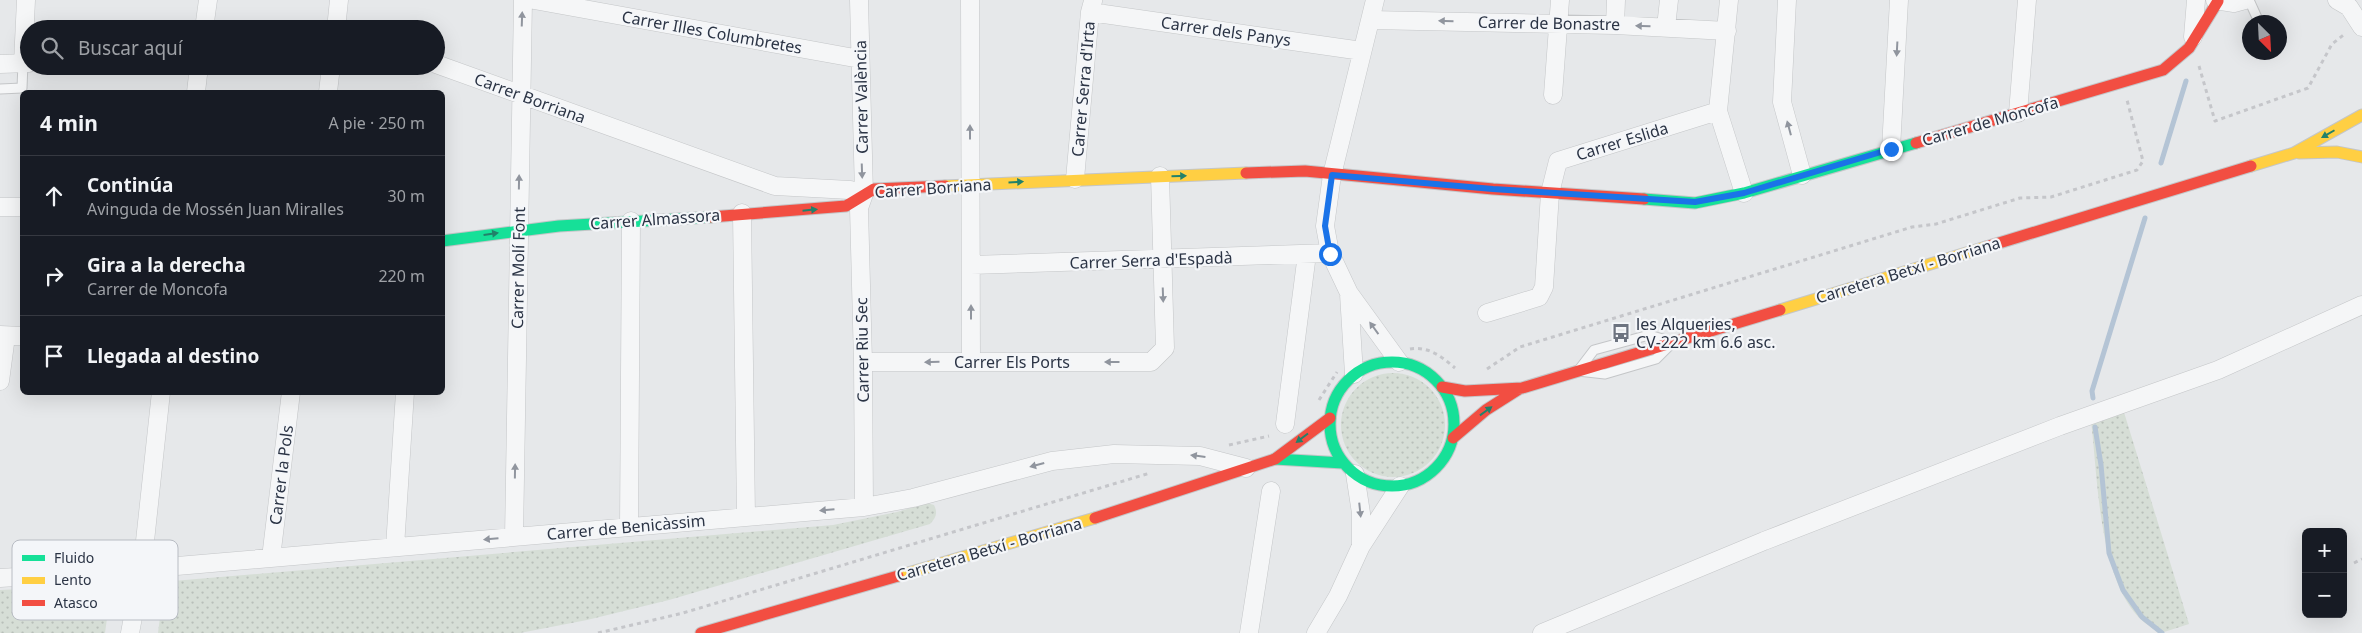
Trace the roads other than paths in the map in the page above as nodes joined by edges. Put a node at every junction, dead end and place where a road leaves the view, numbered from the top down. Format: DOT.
graph roads {
  1 [pos="26,0"];
  2 [pos="208,0"];
  3 [pos="339,0"];
  4 [pos="523,0"];
  5 [pos="534,0"];
  6 [pos="859,0"];
  7 [pos="970,0"];
  8 [pos="1375,0"];
  9 [pos="1560,0"];
  10 [pos="1616,0"];
  11 [pos="1669,0"];
  12 [pos="1729,0"];
  13 [pos="1787,0"];
  14 [pos="1899,0"];
  15 [pos="2026,0"];
  16 [pos="2196,0"];
  17 [pos="2245,0"];
  18 [pos="2249,0"];
  19 [pos="2337,0"];
  20 [pos="2216,1"];
  21 [pos="1092,6"];
  22 [pos="2256,15"];
  23 [pos="26,20"];
  24 [pos="205,20"];
  25 [pos="337,20"];
  26 [pos="1370,20"];
  27 [pos="1558,23"];
  28 [pos="1615,24"];
  29 [pos="2361,25"];
  30 [pos="1666,27"];
  31 [pos="1727,31"];
  32 [pos="2193,42"];
  33 [pos="1362,51"];
  34 [pos="860,59"];
  35 [pos="20,63"];
  36 [pos="0,64"];
  37 [pos="445,67"];
  38 [pos="24,75"];
  39 [pos="198,75"];
  40 [pos="330,75"];
  41 [pos="0,89"];
  42 [pos="196,90"];
  43 [pos="328,90"];
  44 [pos="520,95"];
  45 [pos="1553,95"];
  46 [pos="1718,111"];
  47 [pos="2018,113"];
  48 [pos="2362,114"];
  49 [pos="1891,149"];
  50 [pos="2294,153"];
  51 [pos="2362,157"];
  52 [pos="1332,175"];
  53 [pos="1802,175"];
  54 [pos="1160,176"];
  55 [pos="1075,179"];
  56 [pos="970,184"];
  57 [pos="775,186"];
  58 [pos="1550,193"];
  59 [pos="1744,193"];
  60 [pos="864,194"];
  61 [pos="0,207"];
  62 [pos="20,207"];
  63 [pos="775,213"];
  64 [pos="742,214"];
  65 [pos="631,221"];
  66 [pos="519,231"];
  67 [pos="445,241"];
  68 [pos="1307,254"];
  69 [pos="1330,254"];
  70 [pos="1162,260"];
  71 [pos="971,265"];
  72 [pos="1349,293"];
  73 [pos="2362,305"];
  74 [pos="1487,313"];
  75 [pos="9,336"];
  76 [pos="1402,354"];
  77 [pos="972,361"];
  78 [pos="863,362"];
  79 [pos="1347,372"];
  80 [pos="0,382"];
  81 [pos="1442,387"];
  82 [pos="1522,388"];
  83 [pos="161,395"];
  84 [pos="291,395"];
  85 [pos="405,395"];
  86 [pos="1330,418"];
  87 [pos="1280,429"];
  88 [pos="1452,438"];
  89 [pos="1275,459"];
  90 [pos="1246,468"];
  91 [pos="1349,469"];
  92 [pos="1400,486"];
  93 [pos="1271,491"];
  94 [pos="864,507"];
  95 [pos="746,517"];
  96 [pos="629,527"];
  97 [pos="514,537"];
  98 [pos="145,540"];
  99 [pos="1361,546"];
  100 [pos="395,547"];
  101 [pos="271,558"];
  102 [pos="178,566"];
  103 [pos="132,620"];
  104 [pos="130,633"];
  105 [pos="701,633"];
  106 [pos="1249,633"];
  107 [pos="1316,633"];
  108 [pos="1542,633"];
  1 -- 23 [label="street"];
  2 -- 24 [label="street"];
  3 -- 25 [label="street"];
  44 -- 4 [label="street, Carrer Molí Font, one-way"];
  5 -- 34 [label="street, Carrer Illes Columbretes"];
  6 -- 34 [label="street, Carrer València"];
  56 -- 7 [label="street, one-way"];
  8 -- 26 [label="street"];
  9 -- 27 [label="street"];
  10 -- 28 [label="street"];
  11 -- 30 [label="street"];
  12 -- 31 [label="street"];
  53 -- 13 [label="street, one-way"];
  14 -- 49 [label="street, one-way"];
  15 -- 47 [label="street"];
  16 -- 32 [label="street"];
  17 -- 20 [label="street"];
  18 -- 22 [label="lane"];
  19 -- 29 [label="street"];
  20 -- 32 [label="main road, Carrer de Moncofa"];
  21 -- 33 [label="street, Carrer dels Panys"];
  21 -- 55 [label="street, Carrer Serra d'Irta"];
  27 -- 26 [label="street, Carrer de Bonastre, one-way"];
  26 -- 33 [label="street"];
  27 -- 28 [label="street, Carrer de Bonastre"];
  27 -- 45 [label="street"];
  30 -- 28 [label="street, Carrer de Bonastre, one-way"];
  30 -- 31 [label="street, Carrer de Bonastre"];
  31 -- 46 [label="street"];
  32 -- 47 [label="main road, Carrer de Moncofa"];
  33 -- 52 [label="street"];
  34 -- 60 [label="street, Carrer València, one-way"];
  35 -- 36 [label="street"];
  37 -- 44 [label="street, Carrer Borriana"];
  38 -- 41 [label="lane"];
  39 -- 42 [label="street"];
  40 -- 43 [label="street"];
  44 -- 57 [label="street, Carrer Borriana"];
  66 -- 44 [label="street, Carrer Molí Font, one-way"];
  46 -- 58 [label="street, Carrer Eslida"];
  46 -- 59 [label="street"];
  47 -- 49 [label="main road, Carrer de Moncofa"];
  48 -- 50 [label="main road, Carretera Betxí - Borriana, one-way"];
  49 -- 53 [label="main road, Carrer de Moncofa"];
  50 -- 51 [label="main road, Carretera Betxí - Borriana"];
  50 -- 82 [label="main road, Carretera Betxí - Borriana"];
  54 -- 52 [label="main road, Carrer Borriana, one-way"];
  52 -- 58 [label="main road, Carrer de Moncofa"];
  52 -- 69 [label="street"];
  53 -- 59 [label="main road, Carrer de Moncofa"];
  54 -- 55 [label="main road, Carrer Borriana"];
  54 -- 70 [label="street"];
  56 -- 55 [label="main road, Carrer Borriana, one-way"];
  56 -- 60 [label="main road, Carrer Borriana"];
  56 -- 71 [label="street"];
  57 -- 60 [label="street, Carrer Borriana"];
  57 -- 63 [label="street"];
  58 -- 59 [label="main road, Carrer de Moncofa"];
  58 -- 74 [label="street"];
  63 -- 60 [label="main road, Carrer Almassora, one-way"];
  60 -- 78 [label="street, Carrer Riu Sec"];
  61 -- 62 [label="street"];
  63 -- 64 [label="main road, Carrer Almassora"];
  64 -- 65 [label="main road, Carrer Almassora"];
  64 -- 95 [label="street"];
  65 -- 66 [label="main road, Carrer Almassora"];
  65 -- 96 [label="street"];
  67 -- 66 [label="main road, Carrer Almassora, one-way"];
  97 -- 66 [label="street, Carrer Molí Font, one-way"];
  68 -- 69 [label="street, Carrer Serra d'Espadà"];
  68 -- 70 [label="street, Carrer Serra d'Espadà"];
  68 -- 87 [label="street"];
  69 -- 72 [label="street"];
  70 -- 71 [label="street, Carrer Serra d'Espadà"];
  70 -- 77 [label="street, Carrer Els Ports, one-way"];
  77 -- 71 [label="street, one-way"];
  76 -- 72 [label="street, one-way"];
  72 -- 79 [label="street"];
  73 -- 108 [label="street"];
  75 -- 80 [label="street"];
  76 -- 79 [label="main road"];
  76 -- 81 [label="main road"];
  77 -- 78 [label="street, Carrer Els Ports, one-way"];
  78 -- 94 [label="street, Carrer Riu Sec"];
  79 -- 86 [label="main road"];
  81 -- 82 [label="main road, Carretera Betxí - Borriana"];
  81 -- 88 [label="main road"];
  88 -- 82 [label="main road, Carretera Betxí - Borriana, one-way"];
  83 -- 98 [label="street"];
  84 -- 101 [label="street, Carrer la Pols"];
  85 -- 100 [label="street"];
  86 -- 89 [label="main road, Carretera Betxí - Borriana, one-way"];
  86 -- 91 [label="main road"];
  88 -- 92 [label="main road"];
  89 -- 90 [label="main road, Carretera Betxí - Borriana"];
  89 -- 91 [label="main road, Carretera Betxí - Borriana"];
  90 -- 94 [label="street, Carrer de Benicàssim, one-way"];
  90 -- 105 [label="main road, Carretera Betxí - Borriana"];
  91 -- 92 [label="main road"];
  91 -- 99 [label="street, one-way"];
  92 -- 99 [label="street"];
  93 -- 106 [label="street"];
  94 -- 95 [label="street, Carrer de Benicàssim, one-way"];
  95 -- 96 [label="street, Carrer de Benicàssim"];
  96 -- 97 [label="street, Carrer de Benicàssim"];
  97 -- 100 [label="street, Carrer de Benicàssim, one-way"];
  99 -- 107 [label="street"];
  100 -- 101 [label="street, Carrer de Benicàssim"];
  101 -- 102 [label="street, Carrer de Benicàssim"];
  103 -- 104 [label="street"];
}
